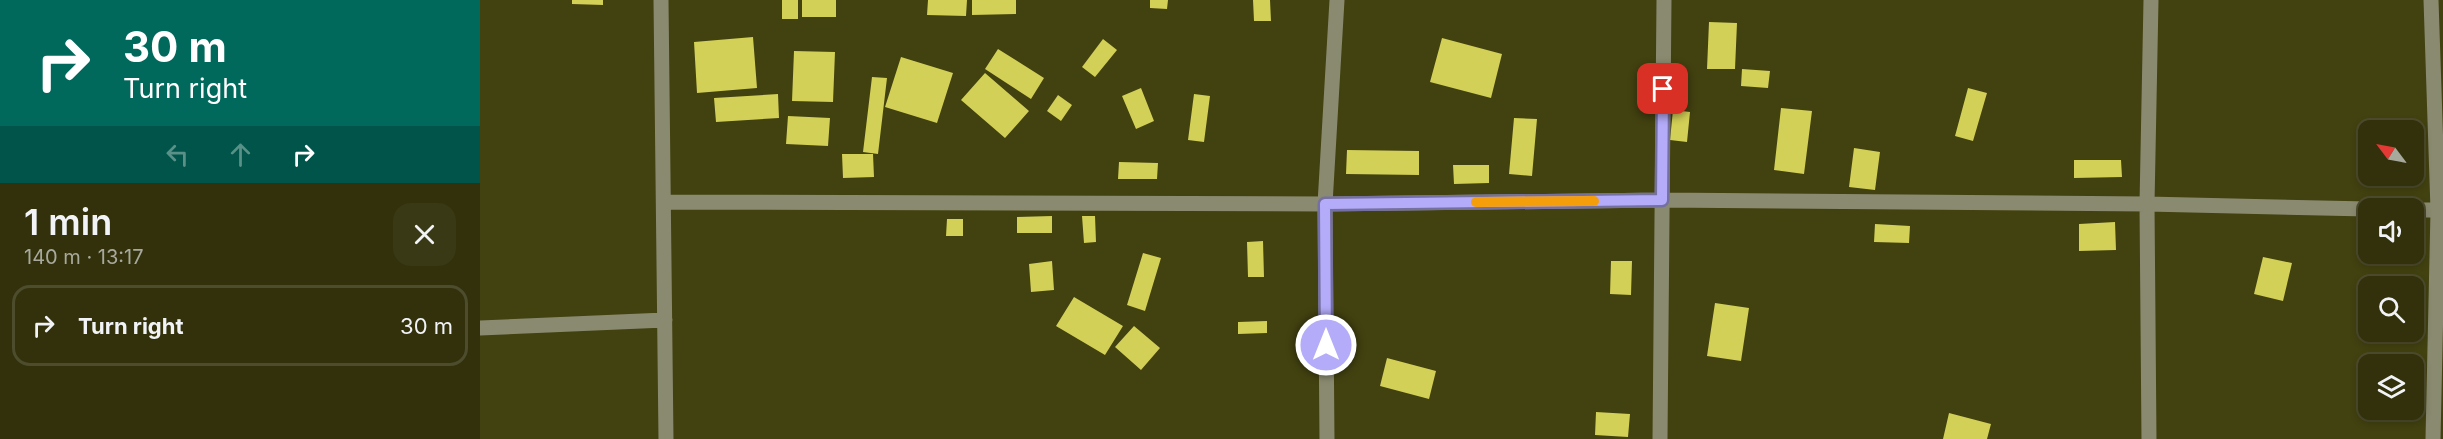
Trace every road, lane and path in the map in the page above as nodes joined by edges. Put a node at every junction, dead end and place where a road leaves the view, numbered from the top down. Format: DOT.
graph roads {
  1 [pos="661,0"];
  2 [pos="1337,0"];
  3 [pos="1664,0"];
  4 [pos="2151,0"];
  5 [pos="2431,0"];
  6 [pos="1662,200"];
  7 [pos="664,202"];
  8 [pos="1325,204"];
  9 [pos="2147,204"];
  10 [pos="2358,209"];
  11 [pos="2424,210"];
  12 [pos="2440,210"];
  13 [pos="665,320"];
  14 [pos="480,327"];
  15 [pos="666,439"];
  16 [pos="1327,439"];
  17 [pos="1660,439"];
  18 [pos="2149,439"];
  19 [pos="2433,439"];
  1 -- 7 [label="street"];
  2 -- 8 [label="street"];
  3 -- 6 [label="street"];
  4 -- 9 [label="street"];
  5 -- 12 [label="street"];
  6 -- 8 [label="street"];
  6 -- 9 [label="street"];
  6 -- 17 [label="street"];
  7 -- 8 [label="street"];
  7 -- 13 [label="street"];
  8 -- 16 [label="street"];
  9 -- 10 [label="street"];
  9 -- 18 [label="street"];
  11 -- 12 [label="street"];
  12 -- 19 [label="street"];
  13 -- 14 [label="street"];
  13 -- 15 [label="street"];
}
